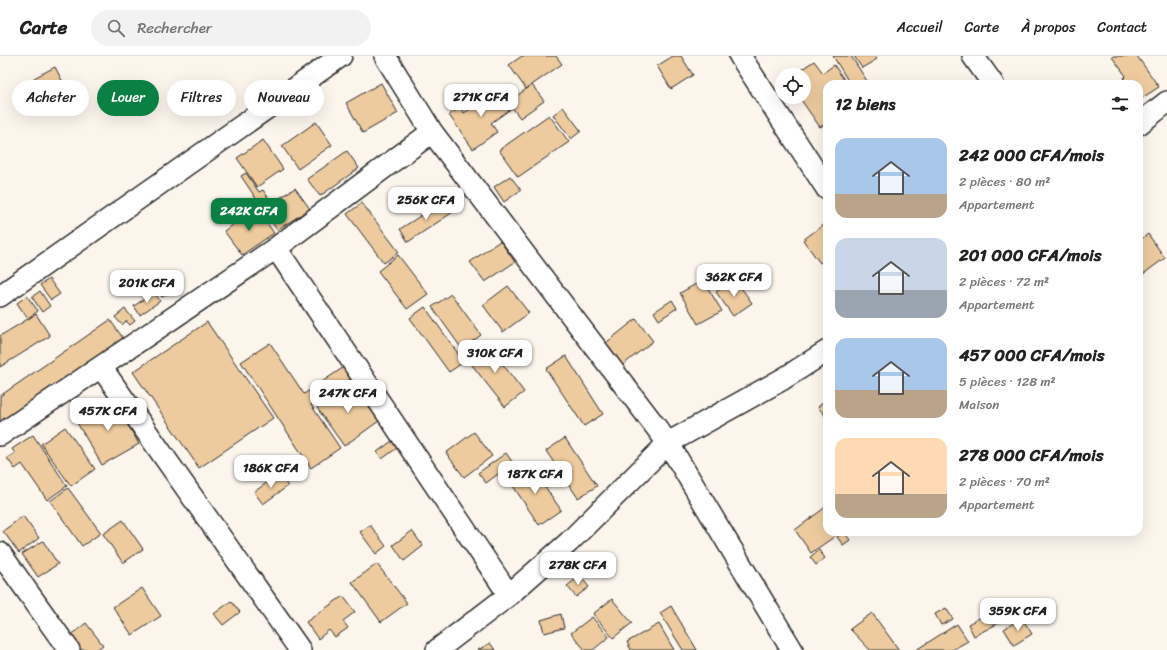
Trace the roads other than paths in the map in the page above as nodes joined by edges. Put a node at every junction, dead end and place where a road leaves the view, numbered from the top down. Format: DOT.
graph roads {
  1 [pos="341,56"];
  2 [pos="385,56"];
  3 [pos="740,56"];
  4 [pos="973,56"];
  5 [pos="990,80"];
  6 [pos="1167,102"];
  7 [pos="1143,121"];
  8 [pos="432,132"];
  9 [pos="823,183"];
  10 [pos="276,248"];
  11 [pos="0,296"];
  12 [pos="823,354"];
  13 [pos="101,367"];
  14 [pos="0,435"];
  15 [pos="668,443"];
  16 [pos="0,553"];
  17 [pos="509,594"];
  18 [pos="68,650"];
  19 [pos="300,650"];
  20 [pos="437,650"];
  21 [pos="792,650"];
  1 -- 11 [label="street"];
  2 -- 8 [label="street"];
  3 -- 9 [label="street"];
  4 -- 5 [label="street"];
  6 -- 7 [label="street"];
  8 -- 10 [label="street"];
  8 -- 15 [label="street"];
  10 -- 13 [label="street"];
  10 -- 17 [label="street"];
  12 -- 15 [label="street"];
  13 -- 14 [label="street"];
  13 -- 19 [label="street"];
  15 -- 17 [label="street"];
  15 -- 21 [label="street"];
  16 -- 18 [label="street"];
  17 -- 20 [label="street"];
}
